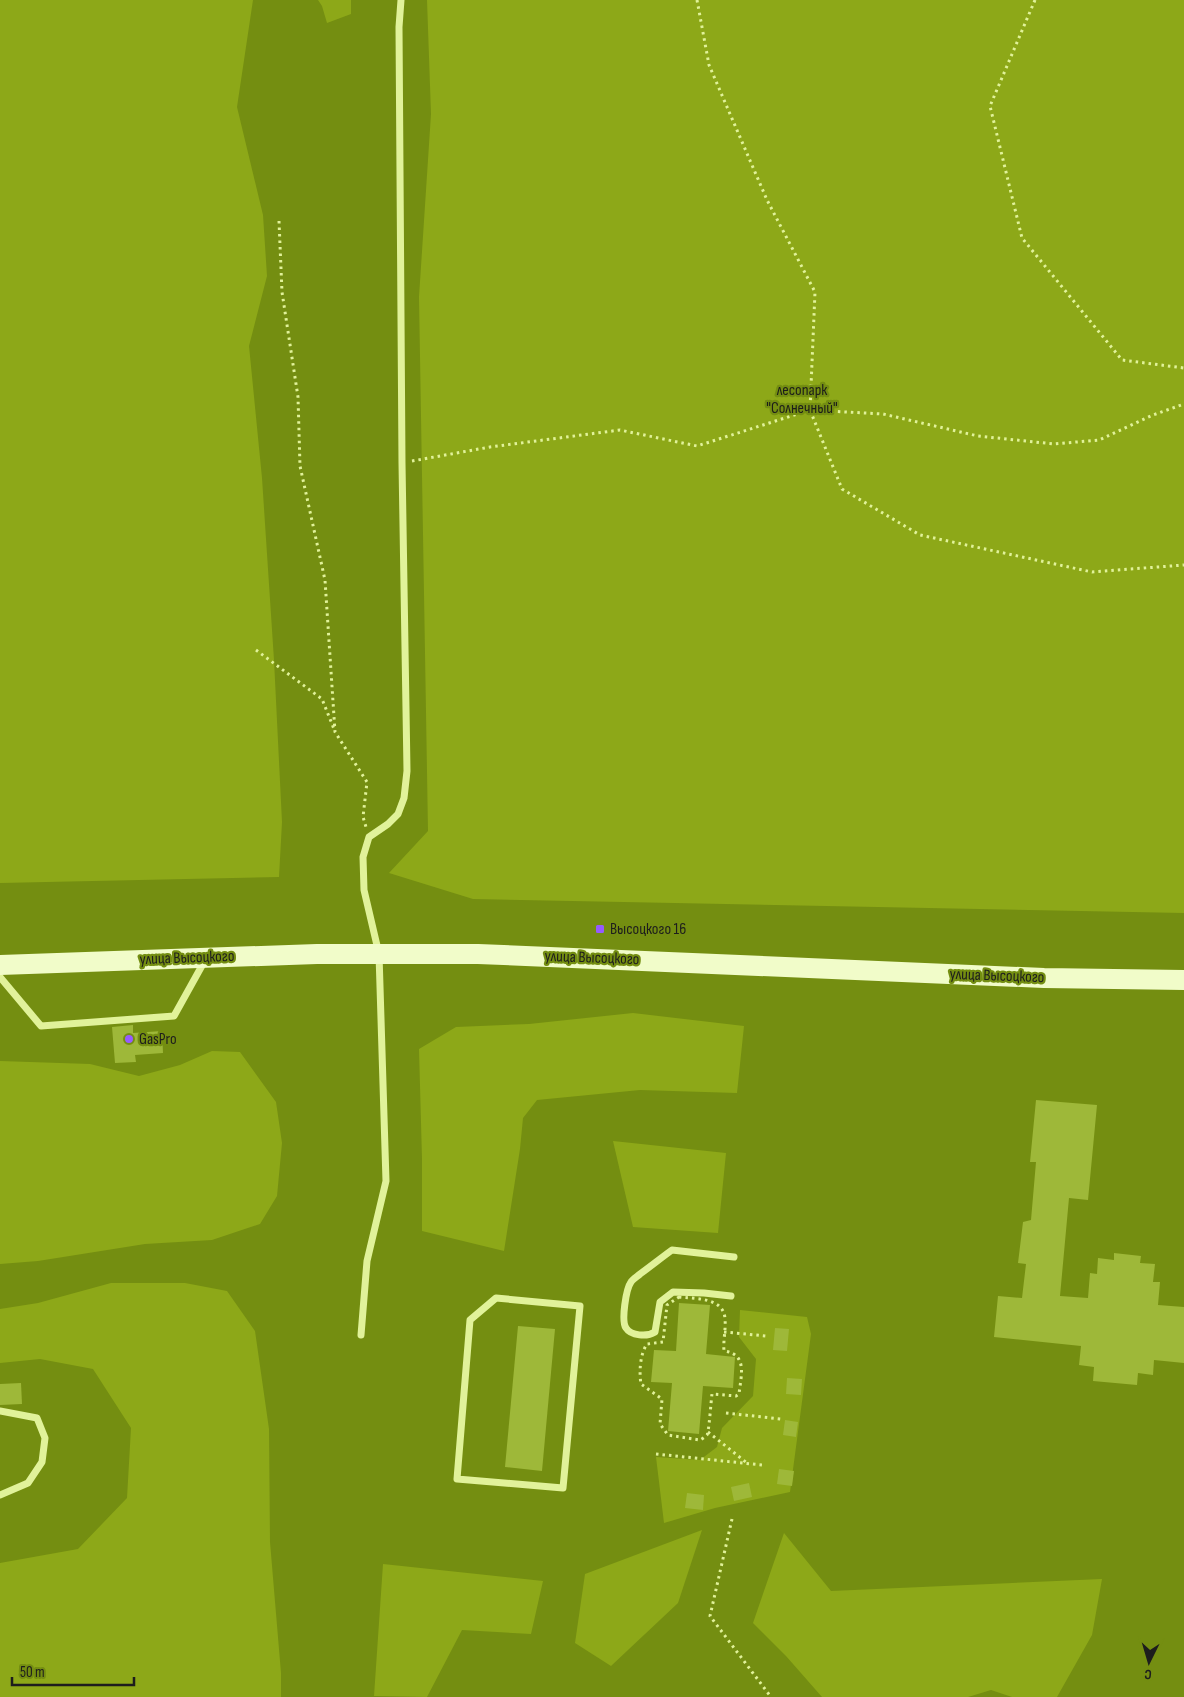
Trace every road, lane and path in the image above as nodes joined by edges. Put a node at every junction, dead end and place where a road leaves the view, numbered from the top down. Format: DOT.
graph roads {
  1 [pos="401,0"];
  2 [pos="697,0"];
  3 [pos="1035,0"];
  4 [pos="278,221"];
  5 [pos="1184,368"];
  6 [pos="1184,404"];
  7 [pos="810,410"];
  8 [pos="402,463"];
  9 [pos="1184,565"];
  10 [pos="256,650"];
  11 [pos="335,732"];
  12 [pos="369,837"];
  13 [pos="380,954"];
  14 [pos="207,957"];
  15 [pos="0,965"];
  16 [pos="0,977"];
  17 [pos="1184,980"];
  18 [pos="734,1257"];
  19 [pos="731,1296"];
  20 [pos="724,1332"];
  21 [pos="361,1335"];
  22 [pos="766,1336"];
  23 [pos="468,1347"];
  24 [pos="0,1411"];
  25 [pos="726,1414"];
  26 [pos="781,1419"];
  27 [pos="708,1432"];
  28 [pos="656,1454"];
  29 [pos="748,1464"];
  30 [pos="762,1465"];
  31 [pos="0,1495"];
  32 [pos="732,1519"];
  33 [pos="771,1697"];
  1 -- 8 [label="lane"];
  2 -- 7 [label="path"];
  3 -- 5 [label="path"];
  4 -- 11 [label="path"];
  6 -- 7 [label="path"];
  7 -- 8 [label="path"];
  7 -- 9 [label="path"];
  8 -- 12 [label="lane"];
  10 -- 11 [label="path"];
  11 -- 12 [label="path"];
  12 -- 13 [label="lane"];
  13 -- 14 [label="main road, улица Высоцкого"];
  13 -- 17 [label="main road, улица Высоцкого"];
  13 -- 21 [label="lane"];
  14 -- 15 [label="main road, улица Высоцкого"];
  14 -- 16 [label="lane"];
  18 -- 19 [label="lane"];
  20 -- 22 [label="path"];
  20 -- 27 [label="path"];
  20 -- 27 [label="path"];
  23 -- 23 [label="lane"];
  24 -- 31 [label="lane"];
  25 -- 26 [label="path"];
  27 -- 29 [label="path"];
  28 -- 29 [label="path"];
  29 -- 30 [label="path"];
  32 -- 33 [label="path"];
}
